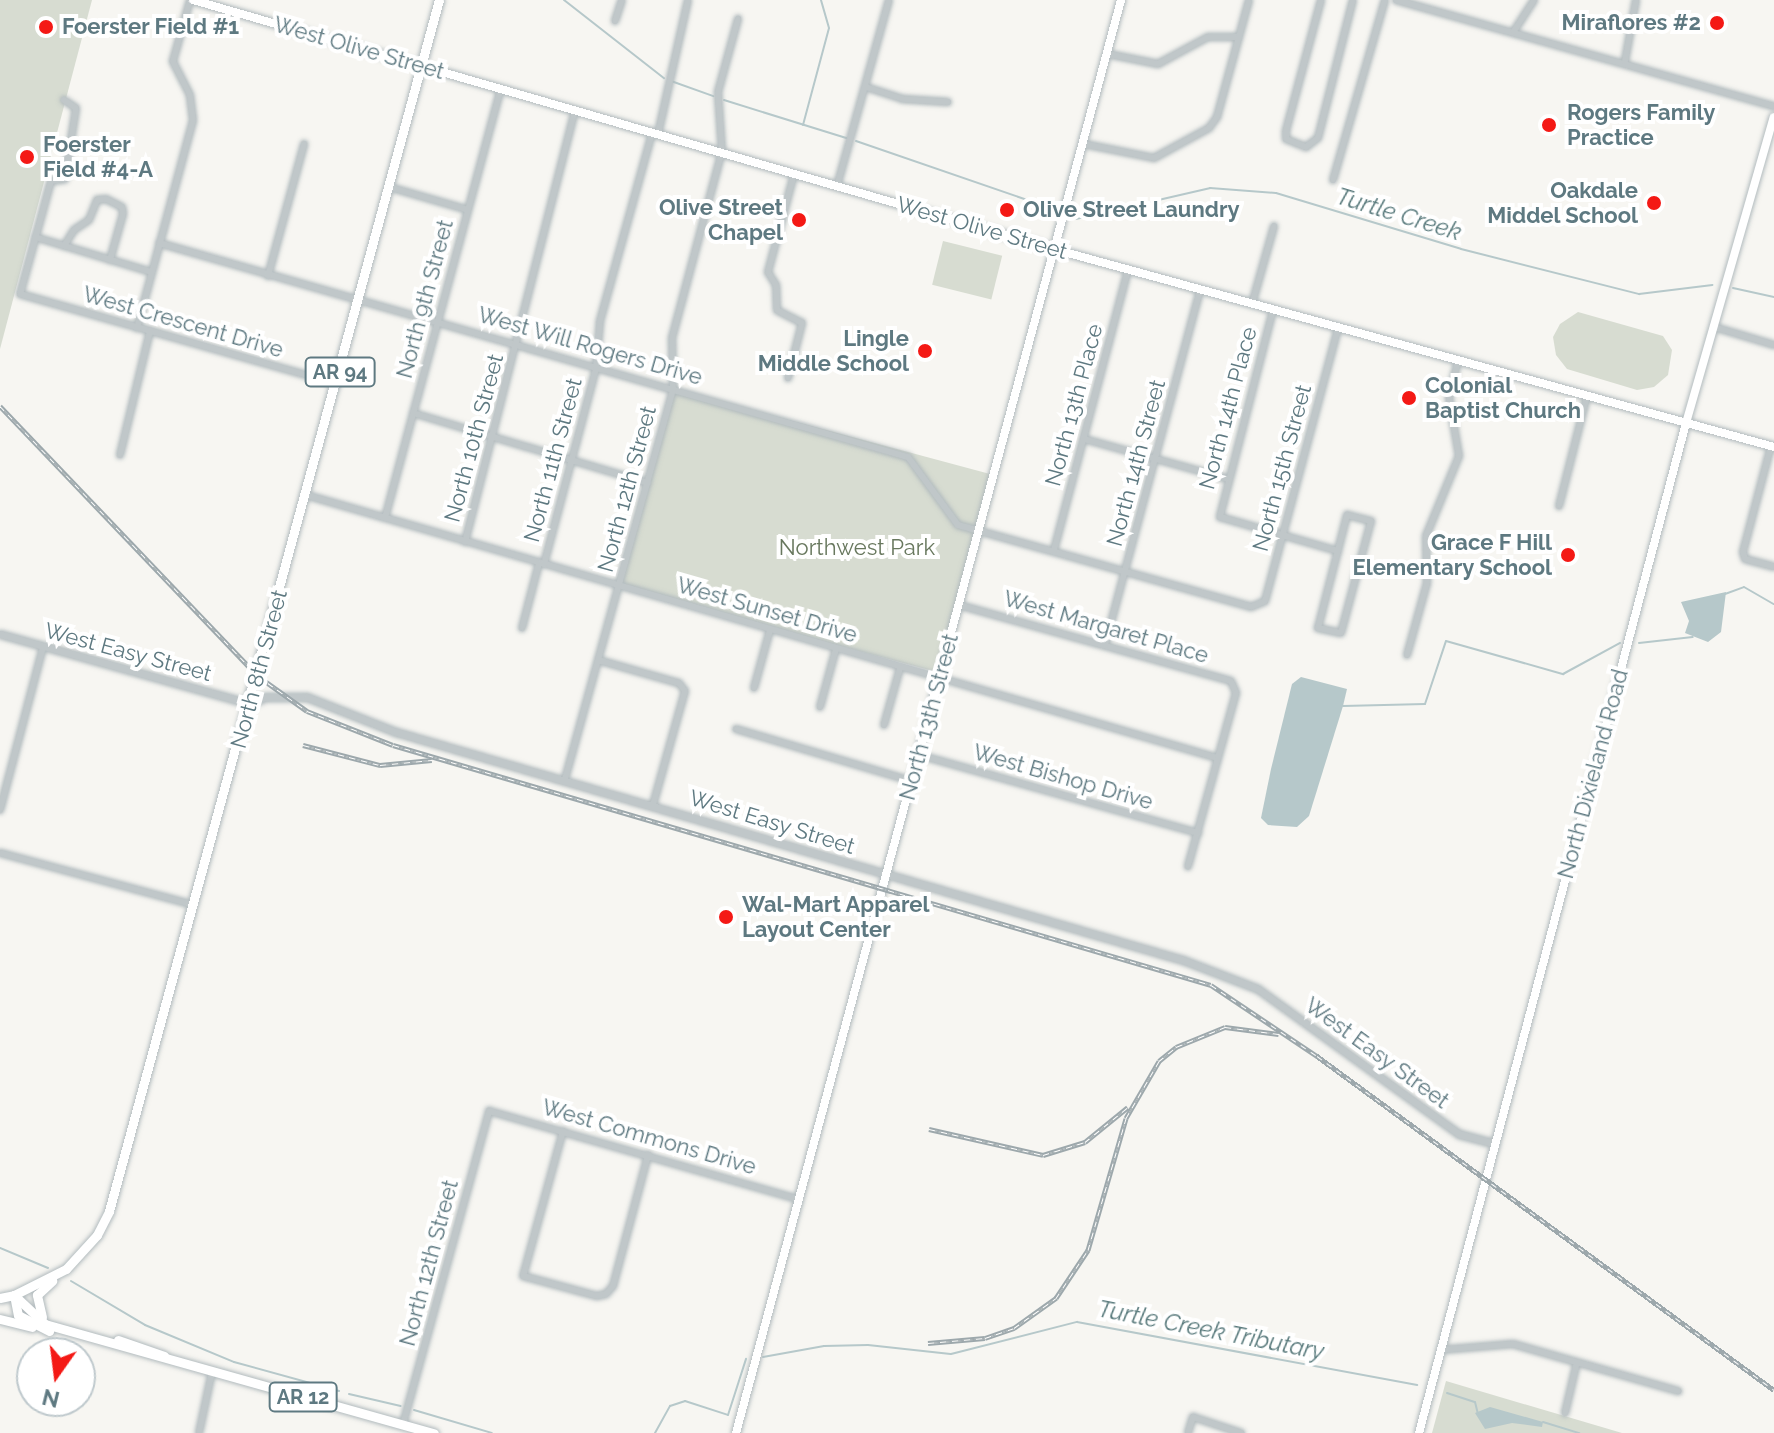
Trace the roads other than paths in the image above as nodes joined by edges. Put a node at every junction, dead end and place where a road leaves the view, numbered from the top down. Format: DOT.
graph roads {
  1 [pos="192,0"];
  2 [pos="439,0"];
  3 [pos="622,0"];
  4 [pos="688,0"];
  5 [pos="889,0"];
  6 [pos="1121,0"];
  7 [pos="1249,0"];
  8 [pos="1321,0"];
  9 [pos="1353,0"];
  10 [pos="1385,0"];
  11 [pos="1396,0"];
  12 [pos="1534,0"];
  13 [pos="1636,0"];
  14 [pos="738,19"];
  15 [pos="615,21"];
  16 [pos="1514,31"];
  17 [pos="1239,37"];
  18 [pos="1108,54"];
  19 [pos="1625,61"];
  20 [pos="421,67"];
  21 [pos="866,87"];
  22 [pos="501,89"];
  23 [pos="64,100"];
  24 [pos="948,102"];
  25 [pos="1774,106"];
  26 [pos="575,111"];
  27 [pos="1774,117"];
  28 [pos="655,134"];
  29 [pos="304,144"];
  30 [pos="1084,144"];
  31 [pos="722,152"];
  32 [pos="794,174"];
  33 [pos="1333,180"];
  34 [pos="837,186"];
  35 [pos="389,187"];
  36 [pos="468,210"];
  37 [pos="1274,226"];
  38 [pos="35,237"];
  39 [pos="159,243"];
  40 [pos="64,246"];
  41 [pos="1054,249"];
  42 [pos="110,260"];
  43 [pos="1128,270"];
  44 [pos="151,272"];
  45 [pos="268,276"];
  46 [pos="1200,290"];
  47 [pos="359,300"];
  48 [pos="1252,304"];
  49 [pos="1273,310"];
  50 [pos="438,321"];
  51 [pos="1714,327"];
  52 [pos="137,328"];
  53 [pos="1338,328"];
  54 [pos="150,331"];
  55 [pos="517,345"];
  56 [pos="1774,345"];
  57 [pos="1458,362"];
  58 [pos="596,368"];
  59 [pos="788,378"];
  60 [pos="337,384"];
  61 [pos="673,389"];
  62 [pos="1587,396"];
  63 [pos="413,413"];
  64 [pos="1686,423"];
  65 [pos="493,437"];
  66 [pos="1084,439"];
  67 [pos="1772,446"];
  68 [pos="120,455"];
  69 [pos="1156,459"];
  70 [pos="572,460"];
  71 [pos="1228,479"];
  72 [pos="648,483"];
  73 [pos="306,495"];
  74 [pos="1559,506"];
  75 [pos="385,518"];
  76 [pos="979,532"];
  77 [pos="1282,537"];
  78 [pos="465,542"];
  79 [pos="1054,550"];
  80 [pos="1338,551"];
  81 [pos="542,564"];
  82 [pos="1774,567"];
  83 [pos="1126,570"];
  84 [pos="620,587"];
  85 [pos="959,605"];
  86 [pos="1251,607"];
  87 [pos="522,628"];
  88 [pos="770,630"];
  89 [pos="0,634"];
  90 [pos="1105,645"];
  91 [pos="43,647"];
  92 [pos="836,649"];
  93 [pos="1407,655"];
  94 [pos="598,660"];
  95 [pos="900,668"];
  96 [pos="939,680"];
  97 [pos="754,688"];
  98 [pos="250,704"];
  99 [pos="820,707"];
  100 [pos="884,725"];
  101 [pos="736,729"];
  102 [pos="919,755"];
  103 [pos="1218,758"];
  104 [pos="565,779"];
  105 [pos="912,781"];
  106 [pos="653,805"];
  107 [pos="0,810"];
  108 [pos="1198,833"];
  109 [pos="0,853"];
  110 [pos="1188,866"];
  111 [pos="887,874"];
  112 [pos="195,905"];
  113 [pos="489,1111"];
  114 [pos="563,1131"];
  115 [pos="1496,1144"];
  116 [pos="648,1155"];
  117 [pos="798,1199"];
  118 [pos="57,1276"];
  119 [pos="14,1295"];
  120 [pos="0,1298"];
  121 [pos="0,1319"];
  122 [pos="34,1327"];
  123 [pos="1440,1350"];
  124 [pos="173,1361"];
  125 [pos="1577,1362"];
  126 [pos="212,1372"];
  127 [pos="1678,1391"];
  128 [pos="1565,1413"];
  129 [pos="403,1424"];
  130 [pos="199,1433"];
  131 [pos="434,1433"];
  132 [pos="736,1433"];
  133 [pos="1188,1433"];
  134 [pos="1241,1433"];
  135 [pos="1419,1433"];
  1 -- 20 [label="main road, West Olive Street"];
  1 -- 39 [label="street"];
  2 -- 20 [label="main road, North 8th Street / AR 94"];
  3 -- 15 [label="street"];
  4 -- 28 [label="street, North 11th Street"];
  5 -- 21 [label="street"];
  6 -- 18 [label="main road, North 13th Street"];
  7 -- 17 [label="street"];
  8 -- 9 [label="street"];
  10 -- 33 [label="street"];
  11 -- 16 [label="street"];
  12 -- 16 [label="street"];
  13 -- 19 [label="street"];
  14 -- 31 [label="street, North 12th Street"];
  16 -- 19 [label="street"];
  17 -- 18 [label="street"];
  17 -- 30 [label="street"];
  18 -- 30 [label="main road, North 13th Street"];
  19 -- 25 [label="street"];
  20 -- 22 [label="main road, West Olive Street"];
  20 -- 35 [label="main road, North 8th Street / AR 94"];
  21 -- 24 [label="street"];
  21 -- 34 [label="street"];
  22 -- 26 [label="main road, West Olive Street"];
  22 -- 36 [label="street, North 9th Street"];
  23 -- 38 [label="street"];
  26 -- 28 [label="main road, West Olive Street"];
  26 -- 55 [label="street, North 10th Street"];
  27 -- 51 [label="main road, North Dixieland Road"];
  28 -- 31 [label="main road, West Olive Street"];
  28 -- 58 [label="street, North 11th Street"];
  29 -- 45 [label="street"];
  30 -- 41 [label="main road, North 13th Street"];
  31 -- 32 [label="main road, West Olive Street"];
  31 -- 61 [label="street, North 12th Street"];
  32 -- 34 [label="main road, West Olive Street"];
  32 -- 59 [label="street"];
  34 -- 41 [label="main road, West Olive Street"];
  35 -- 36 [label="street"];
  35 -- 47 [label="main road, North 8th Street / AR 94"];
  36 -- 50 [label="street, North 9th Street"];
  37 -- 48 [label="street, North 14th Place"];
  38 -- 40 [label="street"];
  38 -- 52 [label="street, West Crescent Drive"];
  39 -- 44 [label="street"];
  39 -- 45 [label="street, West Will Rogers Drive"];
  40 -- 42 [label="street"];
  40 -- 42 [label="street"];
  41 -- 43 [label="main road, West Olive Street"];
  41 -- 76 [label="main road, North 13th Street"];
  42 -- 44 [label="street"];
  43 -- 46 [label="main road, West Olive Street"];
  43 -- 66 [label="street, North 13th Place"];
  44 -- 52 [label="street"];
  45 -- 47 [label="street, West Will Rogers Drive"];
  46 -- 48 [label="main road, West Olive Street"];
  46 -- 69 [label="street, North 14th Street"];
  47 -- 50 [label="street, West Will Rogers Drive"];
  47 -- 60 [label="main road, North 8th Street / AR 94"];
  48 -- 49 [label="main road, West Olive Street"];
  49 -- 53 [label="main road, West Olive Street"];
  49 -- 71 [label="street, North 14th Place"];
  50 -- 55 [label="street, West Will Rogers Drive"];
  50 -- 63 [label="street, North 9th Street"];
  51 -- 56 [label="street"];
  51 -- 64 [label="main road, North Dixieland Road"];
  52 -- 54 [label="street, West Crescent Drive"];
  53 -- 57 [label="main road, West Olive Street"];
  53 -- 77 [label="street, North 15th Street"];
  54 -- 60 [label="street, West Crescent Drive"];
  54 -- 68 [label="street"];
  55 -- 58 [label="street, West Will Rogers Drive"];
  55 -- 65 [label="street, North 10th Street"];
  57 -- 62 [label="main road, West Olive Street"];
  57 -- 93 [label="street"];
  58 -- 61 [label="street, West Will Rogers Drive"];
  58 -- 70 [label="street, North 11th Street"];
  60 -- 73 [label="main road, North 8th Street / AR 94"];
  61 -- 72 [label="street, North 12th Street"];
  61 -- 76 [label="street, West Will Rogers Drive"];
  62 -- 64 [label="main road, West Olive Street"];
  62 -- 74 [label="street"];
  63 -- 65 [label="street"];
  63 -- 75 [label="street, North 9th Street"];
  64 -- 67 [label="main road, West Olive Street"];
  64 -- 115 [label="main road, North Dixieland Road"];
  65 -- 70 [label="street"];
  65 -- 78 [label="street, North 10th Street"];
  66 -- 69 [label="street"];
  66 -- 79 [label="street, North 13th Place"];
  67 -- 82 [label="street"];
  69 -- 71 [label="street"];
  69 -- 83 [label="street, North 14th Street"];
  70 -- 72 [label="street"];
  70 -- 81 [label="street, North 11th Street"];
  71 -- 77 [label="street, North 14th Place"];
  72 -- 84 [label="street, North 12th Street"];
  73 -- 75 [label="street, West Sunset Drive"];
  73 -- 98 [label="main road, North 8th Street / AR 94"];
  75 -- 78 [label="street, West Sunset Drive"];
  76 -- 79 [label="street, West Will Rogers Drive"];
  76 -- 85 [label="main road, North 13th Street"];
  77 -- 80 [label="street"];
  77 -- 86 [label="street, North 15th Street"];
  78 -- 81 [label="street, West Sunset Drive"];
  79 -- 83 [label="street, West Will Rogers Drive"];
  80 -- 80 [label="street"];
  81 -- 84 [label="street, West Sunset Drive"];
  81 -- 87 [label="street, North 11th Street"];
  83 -- 86 [label="street, West Will Rogers Drive"];
  83 -- 90 [label="street, North 14th Street"];
  84 -- 88 [label="street, West Sunset Drive"];
  84 -- 94 [label="street, North 12th Street"];
  85 -- 90 [label="street, West Margaret Place"];
  85 -- 96 [label="main road, North 13th Street"];
  88 -- 92 [label="street, West Sunset Drive"];
  88 -- 97 [label="street"];
  89 -- 91 [label="street, West Easy Street"];
  90 -- 103 [label="street, West Margaret Place"];
  91 -- 98 [label="street, West Easy Street"];
  91 -- 107 [label="street"];
  92 -- 95 [label="street, West Sunset Drive"];
  92 -- 99 [label="street"];
  94 -- 104 [label="street, North 12th Street"];
  94 -- 106 [label="street"];
  95 -- 96 [label="street, West Sunset Drive"];
  95 -- 100 [label="street"];
  96 -- 102 [label="main road, North 13th Street"];
  96 -- 103 [label="street, West Sunset Drive"];
  98 -- 104 [label="street, West Easy Street"];
  98 -- 112 [label="main road, North 8th Street / AR 94"];
  101 -- 105 [label="street"];
  102 -- 105 [label="main road, North 13th Street"];
  102 -- 108 [label="street, West Bishop Drive"];
  103 -- 108 [label="street"];
  104 -- 106 [label="street, West Easy Street"];
  105 -- 111 [label="main road, North 13th Street"];
  106 -- 111 [label="street, West Easy Street"];
  108 -- 110 [label="street"];
  109 -- 112 [label="street"];
  111 -- 115 [label="street, West Easy Street"];
  111 -- 117 [label="main road, North 13th Street"];
  112 -- 118 [label="main road, North 8th Street / AR 94"];
  113 -- 114 [label="street, West Commons Drive"];
  113 -- 129 [label="street, North 12th Street"];
  114 -- 116 [label="street, West Commons Drive"];
  114 -- 116 [label="street"];
  115 -- 123 [label="main road, North Dixieland Road"];
  116 -- 117 [label="street, West Commons Drive"];
  117 -- 132 [label="main road, North 13th Street"];
  118 -- 119 [label="main road, North 8th Street / AR 94"];
  118 -- 124 [label="main road"];
  119 -- 120 [label="main road, North 8th Street"];
  119 -- 122 [label="main road"];
  119 -- 124 [label="main road"];
  121 -- 122 [label="main road"];
  122 -- 124 [label="main road"];
  123 -- 125 [label="street"];
  123 -- 135 [label="main road, North Dixieland Road"];
  124 -- 126 [label="main road, AR 12"];
  125 -- 127 [label="street"];
  125 -- 128 [label="street"];
  126 -- 129 [label="main road, AR 12"];
  126 -- 130 [label="street"];
  129 -- 131 [label="main road, AR 12"];
  133 -- 134 [label="street"];
}
